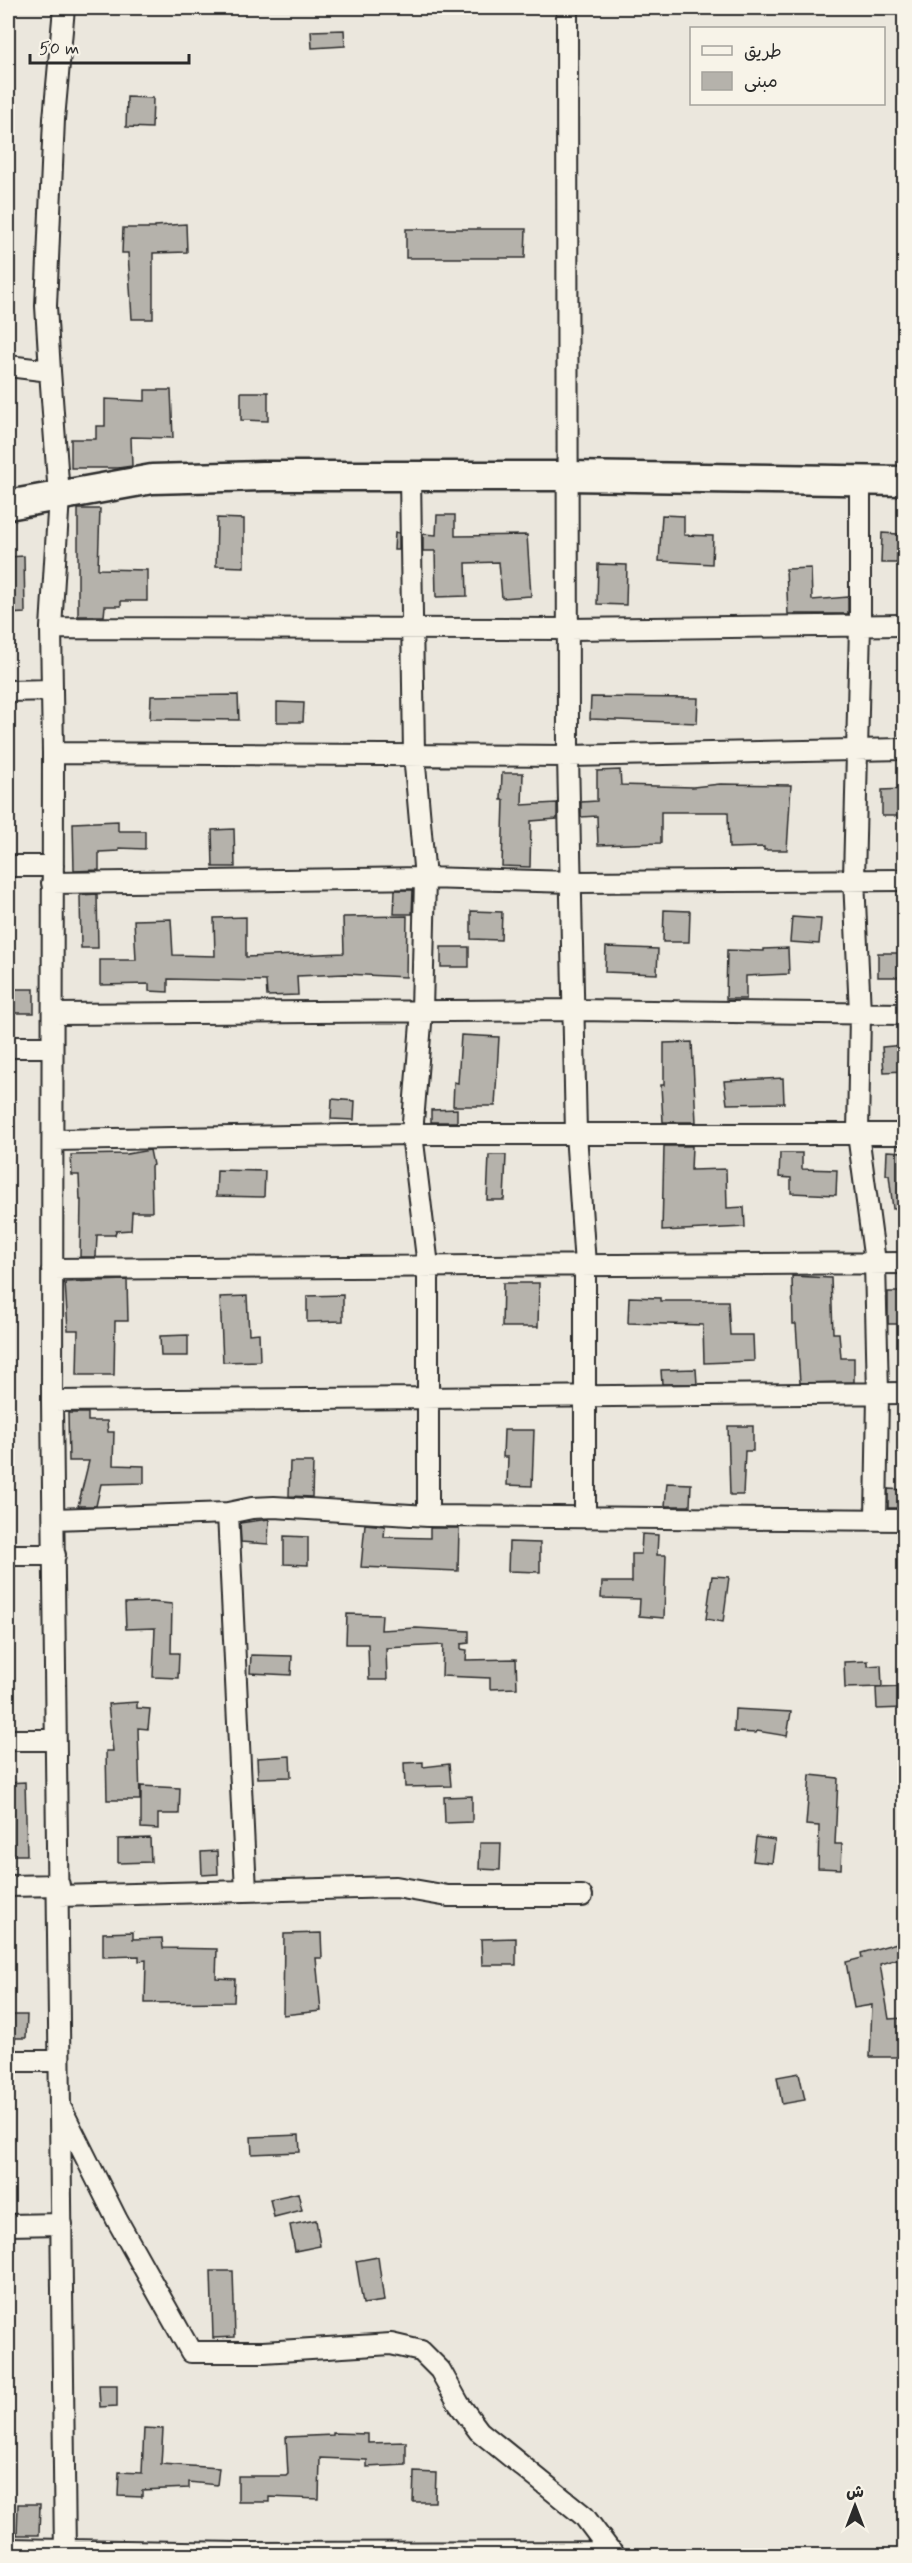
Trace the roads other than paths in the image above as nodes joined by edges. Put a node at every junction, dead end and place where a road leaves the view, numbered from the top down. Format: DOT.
graph roads {
  1 [pos="64,8"];
  2 [pos="567,8"];
  3 [pos="8,366"];
  4 [pos="50,371"];
  5 [pos="410,476"];
  6 [pos="567,476"];
  7 [pos="860,480"];
  8 [pos="904,481"];
  9 [pos="59,496"];
  10 [pos="8,505"];
  11 [pos="860,625"];
  12 [pos="904,625"];
  13 [pos="51,628"];
  14 [pos="411,629"];
  15 [pos="569,629"];
  16 [pos="51,690"];
  17 [pos="8,691"];
  18 [pos="857,748"];
  19 [pos="904,749"];
  20 [pos="53,753"];
  21 [pos="414,754"];
  22 [pos="568,756"];
  23 [pos="8,866"];
  24 [pos="52,874"];
  25 [pos="424,878"];
  26 [pos="854,879"];
  27 [pos="904,880"];
  28 [pos="572,882"];
  29 [pos="574,1010"];
  30 [pos="422,1011"];
  31 [pos="860,1013"];
  32 [pos="53,1014"];
  33 [pos="904,1014"];
  34 [pos="8,1047"];
  35 [pos="52,1047"];
  36 [pos="576,1133"];
  37 [pos="412,1134"];
  38 [pos="858,1134"];
  39 [pos="904,1134"];
  40 [pos="54,1140"];
  41 [pos="875,1262"];
  42 [pos="904,1263"];
  43 [pos="585,1264"];
  44 [pos="428,1266"];
  45 [pos="52,1269"];
  46 [pos="904,1393"];
  47 [pos="878,1394"];
  48 [pos="428,1396"];
  49 [pos="584,1398"];
  50 [pos="52,1401"];
  51 [pos="228,1513"];
  52 [pos="428,1516"];
  53 [pos="585,1517"];
  54 [pos="54,1519"];
  55 [pos="876,1519"];
  56 [pos="904,1520"];
  57 [pos="8,1555"];
  58 [pos="55,1555"];
  59 [pos="8,1740"];
  60 [pos="55,1740"];
  61 [pos="8,1886"];
  62 [pos="58,1891"];
  63 [pos="246,1892"];
  64 [pos="582,1896"];
  65 [pos="8,2061"];
  66 [pos="58,2061"];
  67 [pos="60,2105"];
  68 [pos="62,2224"];
  69 [pos="8,2226"];
  70 [pos="8,2549"];
  71 [pos="65,2552"];
  72 [pos="241,2554"];
  73 [pos="613,2554"];
  1 -- 4 [label="street"];
  2 -- 6 [label="street"];
  3 -- 4 [label="street"];
  4 -- 9 [label="street"];
  5 -- 6 [label="street"];
  5 -- 9 [label="street"];
  5 -- 14 [label="street"];
  6 -- 7 [label="street"];
  6 -- 15 [label="street"];
  7 -- 8 [label="street"];
  7 -- 11 [label="street"];
  9 -- 10 [label="street"];
  9 -- 13 [label="street"];
  11 -- 12 [label="street"];
  11 -- 15 [label="street"];
  11 -- 18 [label="street"];
  13 -- 14 [label="street"];
  13 -- 16 [label="street"];
  14 -- 15 [label="street"];
  14 -- 21 [label="street"];
  15 -- 22 [label="street"];
  16 -- 17 [label="street"];
  16 -- 20 [label="street"];
  18 -- 19 [label="street"];
  18 -- 22 [label="street"];
  18 -- 26 [label="street"];
  20 -- 21 [label="street"];
  20 -- 24 [label="street"];
  21 -- 22 [label="street"];
  21 -- 25 [label="street"];
  22 -- 28 [label="street"];
  23 -- 24 [label="street"];
  24 -- 25 [label="street"];
  24 -- 32 [label="street"];
  25 -- 28 [label="street"];
  25 -- 30 [label="street"];
  26 -- 27 [label="street"];
  26 -- 28 [label="street"];
  26 -- 31 [label="street"];
  28 -- 29 [label="street"];
  29 -- 30 [label="street"];
  29 -- 31 [label="street"];
  29 -- 36 [label="street"];
  30 -- 32 [label="street"];
  30 -- 37 [label="street"];
  31 -- 33 [label="street"];
  31 -- 38 [label="street"];
  32 -- 35 [label="street"];
  34 -- 35 [label="street"];
  35 -- 40 [label="street"];
  36 -- 37 [label="street"];
  36 -- 38 [label="street"];
  36 -- 43 [label="street"];
  37 -- 40 [label="street"];
  37 -- 44 [label="street"];
  38 -- 39 [label="street"];
  38 -- 41 [label="street"];
  40 -- 45 [label="street"];
  41 -- 42 [label="street"];
  41 -- 43 [label="street"];
  41 -- 47 [label="street"];
  43 -- 44 [label="street"];
  43 -- 49 [label="street"];
  44 -- 45 [label="street"];
  44 -- 48 [label="street"];
  45 -- 50 [label="street"];
  46 -- 47 [label="street"];
  47 -- 49 [label="street"];
  47 -- 55 [label="street"];
  48 -- 49 [label="street"];
  48 -- 50 [label="street"];
  48 -- 52 [label="street"];
  49 -- 53 [label="street"];
  50 -- 54 [label="street"];
  51 -- 52 [label="street"];
  51 -- 54 [label="street"];
  51 -- 63 [label="street"];
  52 -- 53 [label="street"];
  53 -- 55 [label="street"];
  54 -- 58 [label="street"];
  55 -- 56 [label="street"];
  57 -- 58 [label="street"];
  58 -- 60 [label="street"];
  59 -- 60 [label="street"];
  60 -- 62 [label="street"];
  61 -- 62 [label="street"];
  62 -- 63 [label="street"];
  62 -- 66 [label="street"];
  63 -- 64 [label="street"];
  65 -- 66 [label="street"];
  66 -- 67 [label="street"];
  67 -- 68 [label="street"];
  67 -- 73 [label="street"];
  68 -- 69 [label="street"];
  68 -- 71 [label="street"];
  70 -- 71 [label="street"];
  71 -- 72 [label="street"];
  72 -- 73 [label="street"];
}
